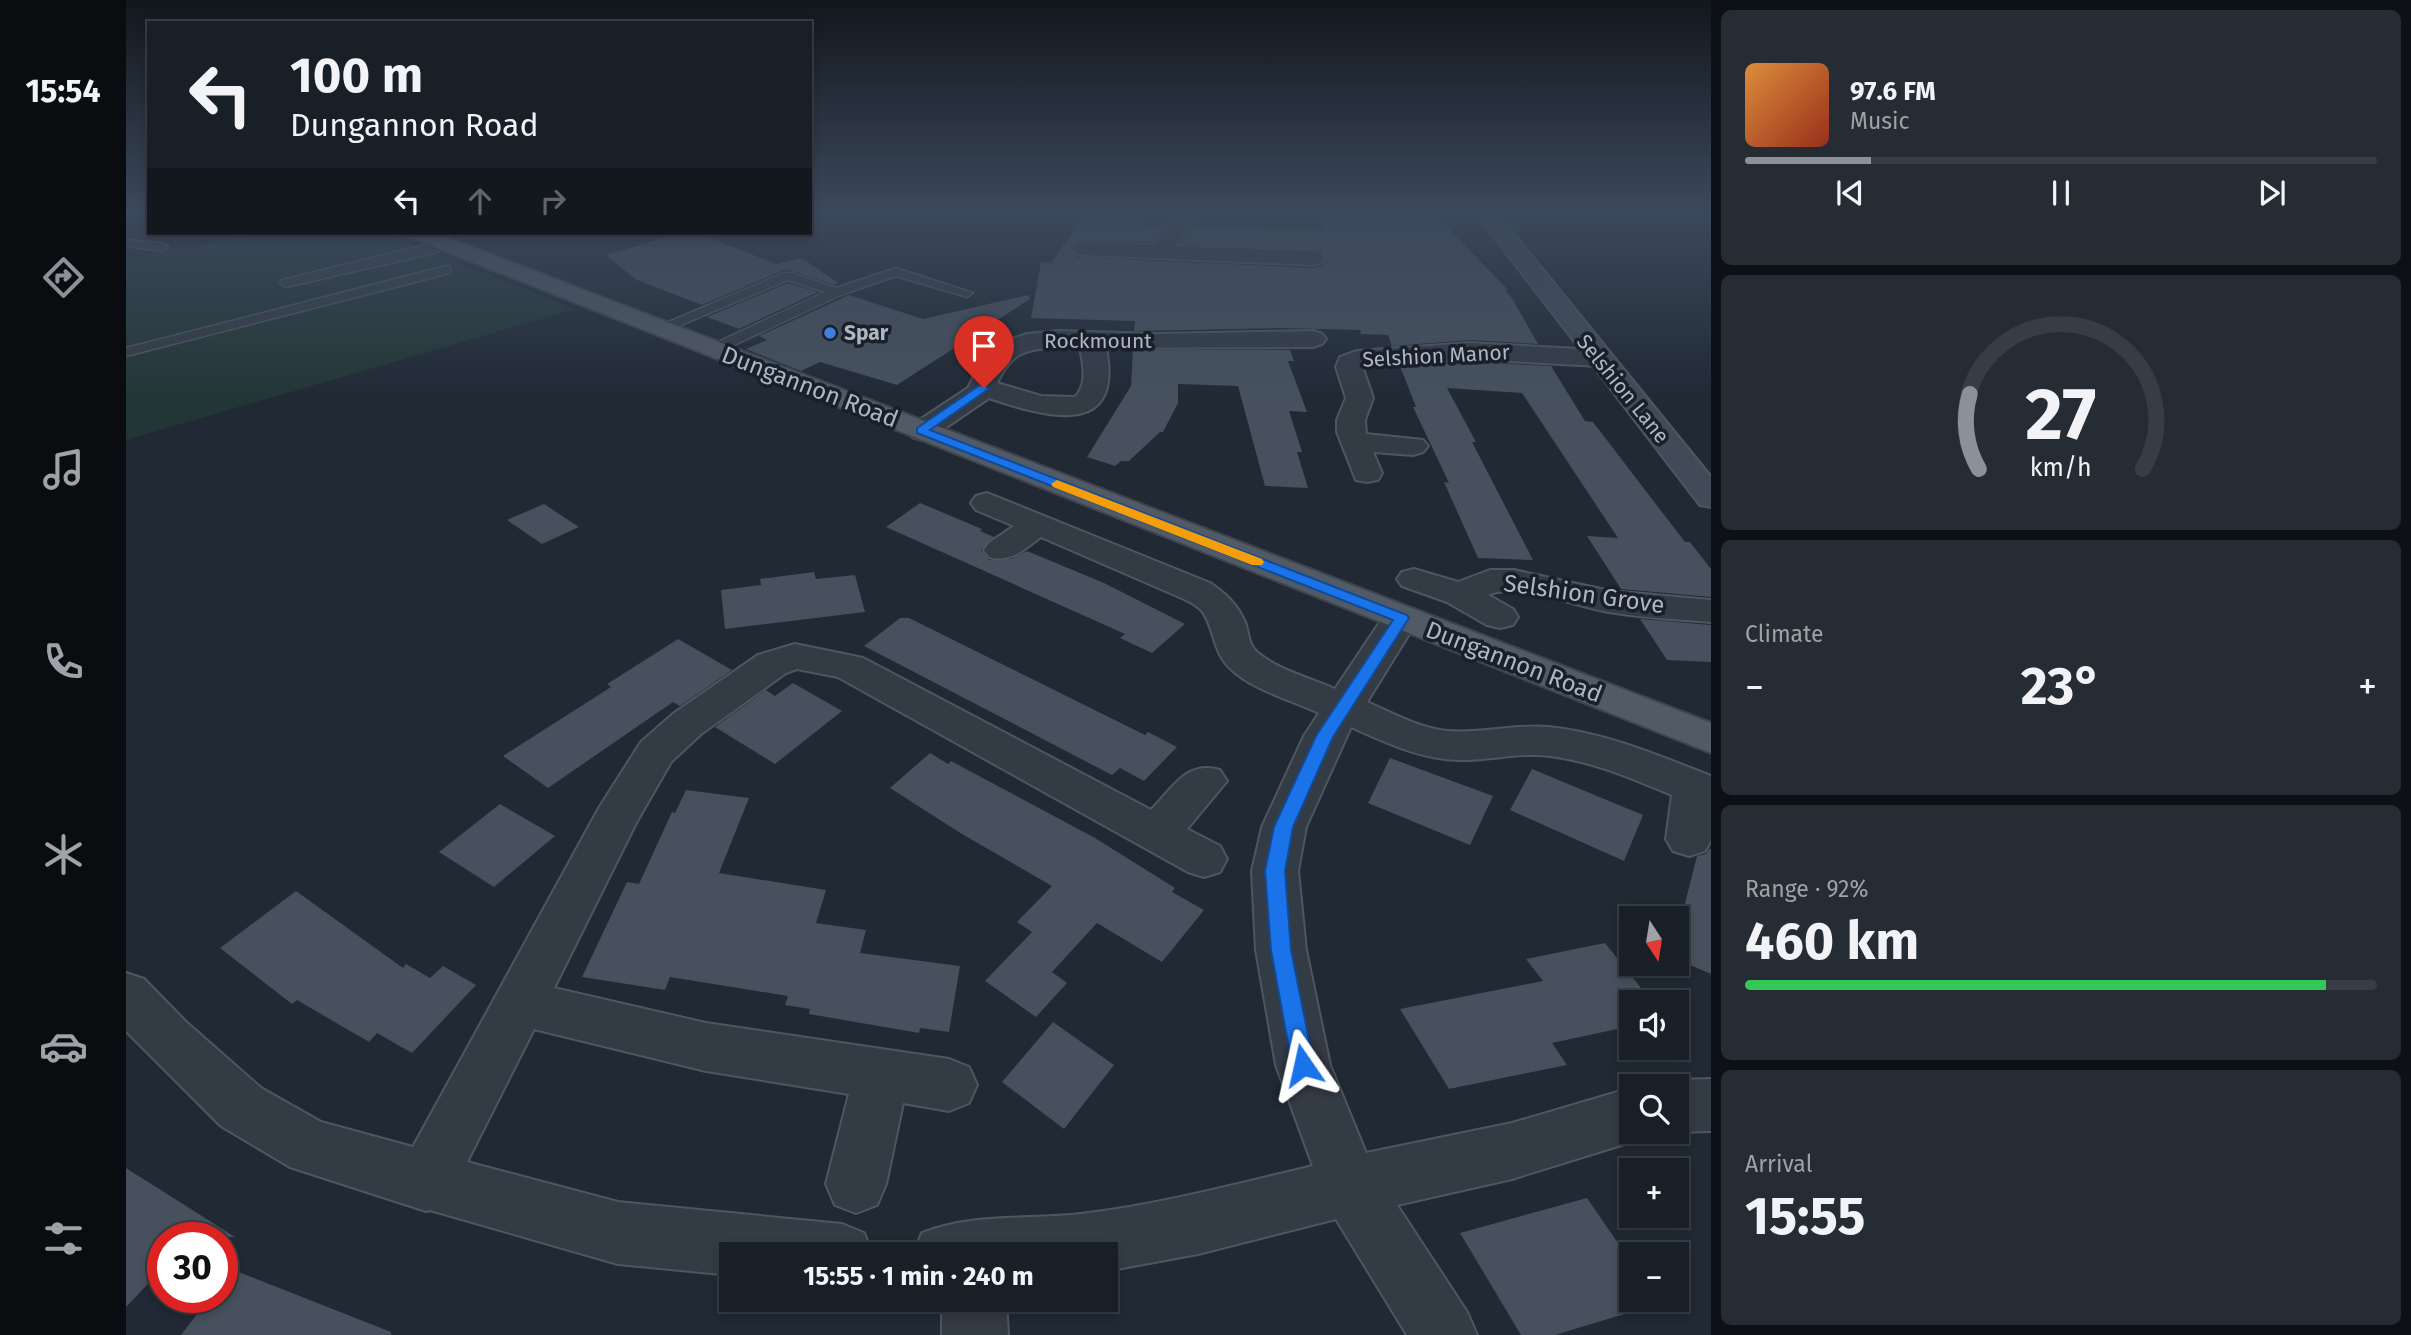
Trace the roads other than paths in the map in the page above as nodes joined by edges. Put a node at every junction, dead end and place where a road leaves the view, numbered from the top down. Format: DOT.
graph roads {
  1 [pos="324,274"];
  2 [pos="388,274"];
  3 [pos="497,274"];
  4 [pos="889,274"];
  5 [pos="904,274"];
  6 [pos="1533,274"];
  7 [pos="286,283"];
  8 [pos="836,292"];
  9 [pos="967,293"];
  10 [pos="659,329"];
  11 [pos="1313,339"];
  12 [pos="1092,340"];
  13 [pos="712,350"];
  14 [pos="126,352"];
  15 [pos="1598,358"];
  16 [pos="984,388"];
  17 [pos="922,431"];
  18 [pos="1356,442"];
  19 [pos="1413,446"];
  20 [pos="1367,473"];
  21 [pos="1711,498"];
  22 [pos="987,503"];
  23 [pos="1038,524"];
  24 [pos="1001,550"];
  25 [pos="1460,594"];
  26 [pos="1408,598"];
  27 [pos="1711,611"];
  28 [pos="1500,617"];
  29 [pos="1344,706"];
  30 [pos="1711,739"];
  31 [pos="1205,781"];
  32 [pos="1703,790"];
  33 [pos="1157,833"];
  34 [pos="1689,839"];
  35 [pos="1204,859"];
  36 [pos="126,995"];
  37 [pos="521,1003"];
  38 [pos="881,1075"];
  39 [pos="949,1085"];
  40 [pos="1711,1105"];
  41 [pos="1689,1106"];
  42 [pos="1619,1119"];
  43 [pos="426,1182"];
  44 [pos="856,1184"];
  45 [pos="1350,1186"];
  46 [pos="1100,1242"];
  47 [pos="719,1243"];
  48 [pos="972,1312"];
  49 [pos="975,1335"];
  50 [pos="1444,1335"];
  1 -- 7 [label="lane"];
  2 -- 14 [label="lane"];
  3 -- 10 [label="main road, Dungannon Road"];
  4 -- 8 [label="lane"];
  5 -- 9 [label="lane"];
  6 -- 15 [label="street, Selshion Lane"];
  8 -- 10 [label="lane"];
  8 -- 13 [label="lane"];
  10 -- 13 [label="main road, Dungannon Road"];
  11 -- 12 [label="street, Rockmount"];
  12 -- 16 [label="street, Rockmount"];
  12 -- 16 [label="street"];
  13 -- 17 [label="main road, Dungannon Road"];
  15 -- 18 [label="street, Selshion Manor"];
  15 -- 21 [label="street, Selshion Lane"];
  16 -- 17 [label="street"];
  17 -- 26 [label="main road, Dungannon Road"];
  18 -- 19 [label="street"];
  18 -- 20 [label="street, Selshion Manor"];
  22 -- 23 [label="street"];
  23 -- 24 [label="street"];
  23 -- 29 [label="street"];
  25 -- 26 [label="street, Selshion Grove"];
  25 -- 27 [label="street, Selshion Grove"];
  25 -- 28 [label="street, Selshion Grove"];
  26 -- 29 [label="street"];
  26 -- 30 [label="main road, Dungannon Road"];
  29 -- 32 [label="street"];
  29 -- 45 [label="street"];
  31 -- 33 [label="street"];
  32 -- 34 [label="street"];
  33 -- 35 [label="street"];
  33 -- 37 [label="street"];
  36 -- 43 [label="street"];
  37 -- 38 [label="street"];
  37 -- 43 [label="street"];
  38 -- 39 [label="street"];
  38 -- 44 [label="street"];
  40 -- 41 [label="street"];
  42 -- 45 [label="street"];
  43 -- 47 [label="street"];
  45 -- 46 [label="street"];
  45 -- 50 [label="street"];
  48 -- 49 [label="street"];
}
